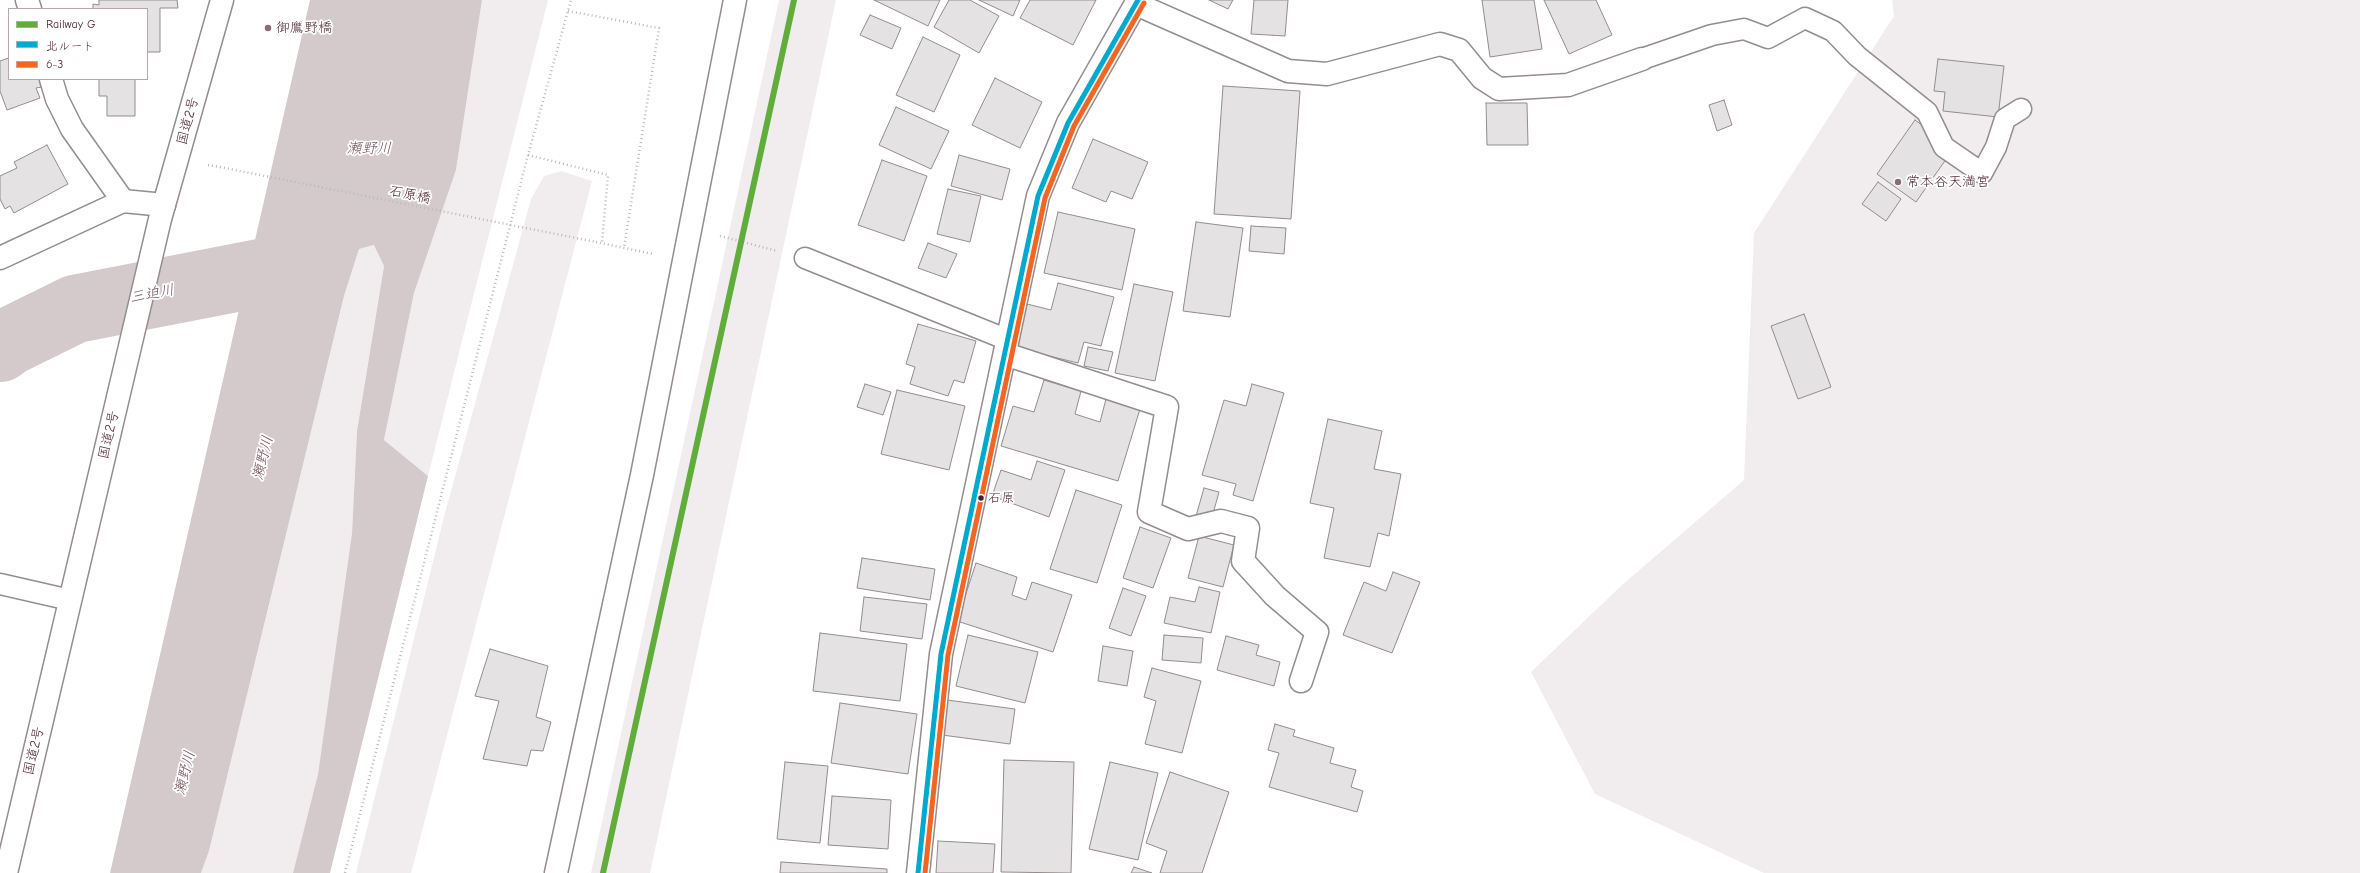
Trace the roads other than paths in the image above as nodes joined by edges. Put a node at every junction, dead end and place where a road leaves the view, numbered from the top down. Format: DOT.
graph roads {
  1 [pos="222,0"];
  2 [pos="735,0"];
  3 [pos="1137,2"];
  4 [pos="1642,59"];
  5 [pos="51,80"];
  6 [pos="2021,110"];
  7 [pos="123,201"];
  8 [pos="162,212"];
  9 [pos="0,258"];
  10 [pos="805,258"];
  11 [pos="1006,347"];
  12 [pos="0,584"];
  13 [pos="70,600"];
  14 [pos="1301,681"];
  15 [pos="6,873"];
  16 [pos="556,873"];
  17 [pos="918,873"];
  1 -- 8 [label="main road, 国道2号"];
  2 -- 16 [label="main road"];
  3 -- 4 [label="main road"];
  3 -- 11 [label="main road"];
  4 -- 6 [label="lane"];
  5 -- 7 [label="main road"];
  7 -- 8 [label="main road"];
  7 -- 9 [label="main road"];
  8 -- 13 [label="main road, 国道2号"];
  10 -- 11 [label="lane"];
  11 -- 14 [label="main road"];
  11 -- 17 [label="main road"];
  12 -- 13 [label="lane"];
  13 -- 15 [label="main road, 国道2号"];
}
